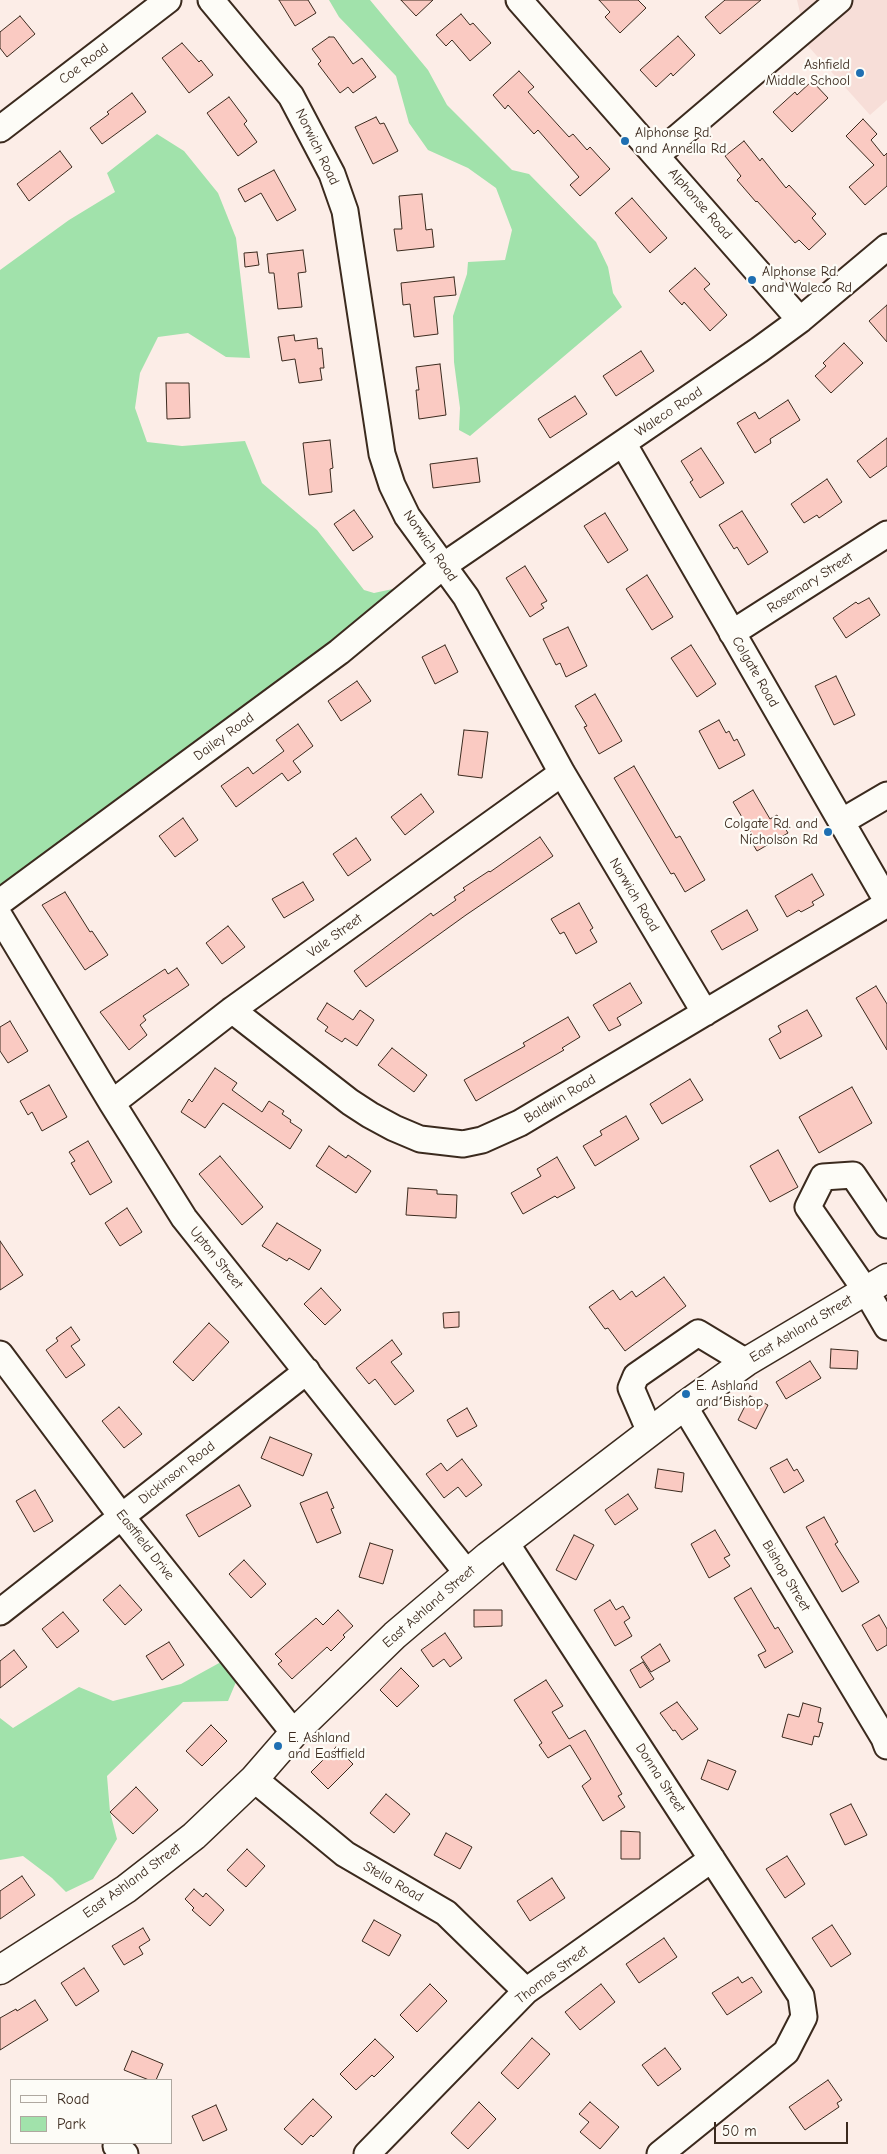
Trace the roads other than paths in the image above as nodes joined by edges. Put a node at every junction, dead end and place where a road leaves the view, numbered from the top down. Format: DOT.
graph roads {
  1 [pos="168,0"];
  2 [pos="211,0"];
  3 [pos="519,0"];
  4 [pos="839,0"];
  5 [pos="0,129"];
  6 [pos="657,155"];
  7 [pos="887,247"];
  8 [pos="800,320"];
  9 [pos="623,443"];
  10 [pos="887,534"];
  11 [pos="443,566"];
  12 [pos="732,633"];
  13 [pos="562,773"];
  14 [pos="887,795"];
  15 [pos="841,822"];
  16 [pos="0,902"];
  17 [pos="887,903"];
  18 [pos="0,917"];
  19 [pos="232,1010"];
  20 [pos="705,1013"];
  21 [pos="112,1104"];
  22 [pos="887,1225"];
  23 [pos="877,1284"];
  24 [pos="887,1327"];
  25 [pos="0,1354"];
  26 [pos="746,1362"];
  27 [pos="307,1372"];
  28 [pos="684,1406"];
  29 [pos="650,1432"];
  30 [pos="121,1516"];
  31 [pos="506,1543"];
  32 [pos="467,1573"];
  33 [pos="0,1612"];
  34 [pos="294,1733"];
  35 [pos="887,1746"];
  36 [pos="254,1780"];
  37 [pos="712,1859"];
  38 [pos="0,1970"];
  39 [pos="526,1991"];
  40 [pos="367,2154"];
  41 [pos="660,2154"];
  1 -- 5 [label="street, Coe Road"];
  2 -- 11 [label="street, Norwich Road"];
  3 -- 6 [label="street, Alphonse Road"];
  4 -- 6 [label="street"];
  6 -- 8 [label="street, Alphonse Road"];
  7 -- 8 [label="street, Waleco Road"];
  8 -- 9 [label="street, Waleco Road"];
  9 -- 11 [label="street, Waleco Road"];
  9 -- 12 [label="street, Colgate Road"];
  10 -- 12 [label="street, Rosemary Street"];
  11 -- 13 [label="street, Norwich Road"];
  11 -- 16 [label="street, Dailey Road"];
  12 -- 15 [label="street, Colgate Road"];
  13 -- 19 [label="street, Vale Street"];
  13 -- 20 [label="street, Norwich Road"];
  14 -- 15 [label="street"];
  15 -- 17 [label="street, Colgate Road"];
  17 -- 20 [label="street, Baldwin Road"];
  18 -- 21 [label="street, Upton Street"];
  19 -- 20 [label="street, Baldwin Road"];
  19 -- 21 [label="street, Vale Street"];
  21 -- 27 [label="street, Upton Street"];
  22 -- 23 [label="street"];
  23 -- 24 [label="street"];
  23 -- 26 [label="main road, East Ashland Street"];
  25 -- 30 [label="street, Eastfield Drive"];
  26 -- 28 [label="main road, East Ashland Street"];
  26 -- 29 [label="street"];
  27 -- 30 [label="street, Dickinson Road"];
  27 -- 32 [label="street, Upton Street"];
  28 -- 29 [label="main road, East Ashland Street"];
  28 -- 35 [label="street, Bishop Street"];
  29 -- 31 [label="main road, East Ashland Street"];
  30 -- 33 [label="street, Dickinson Road"];
  30 -- 34 [label="street, Eastfield Drive"];
  31 -- 32 [label="main road, East Ashland Street"];
  31 -- 37 [label="street, Donna Street"];
  32 -- 34 [label="main road, East Ashland Street"];
  34 -- 36 [label="main road, East Ashland Street"];
  36 -- 38 [label="main road, East Ashland Street"];
  36 -- 39 [label="street, Stella Road"];
  37 -- 39 [label="street, Thomas Street"];
  37 -- 41 [label="street, Donna Street"];
  39 -- 40 [label="street, Thomas Street"];
}
